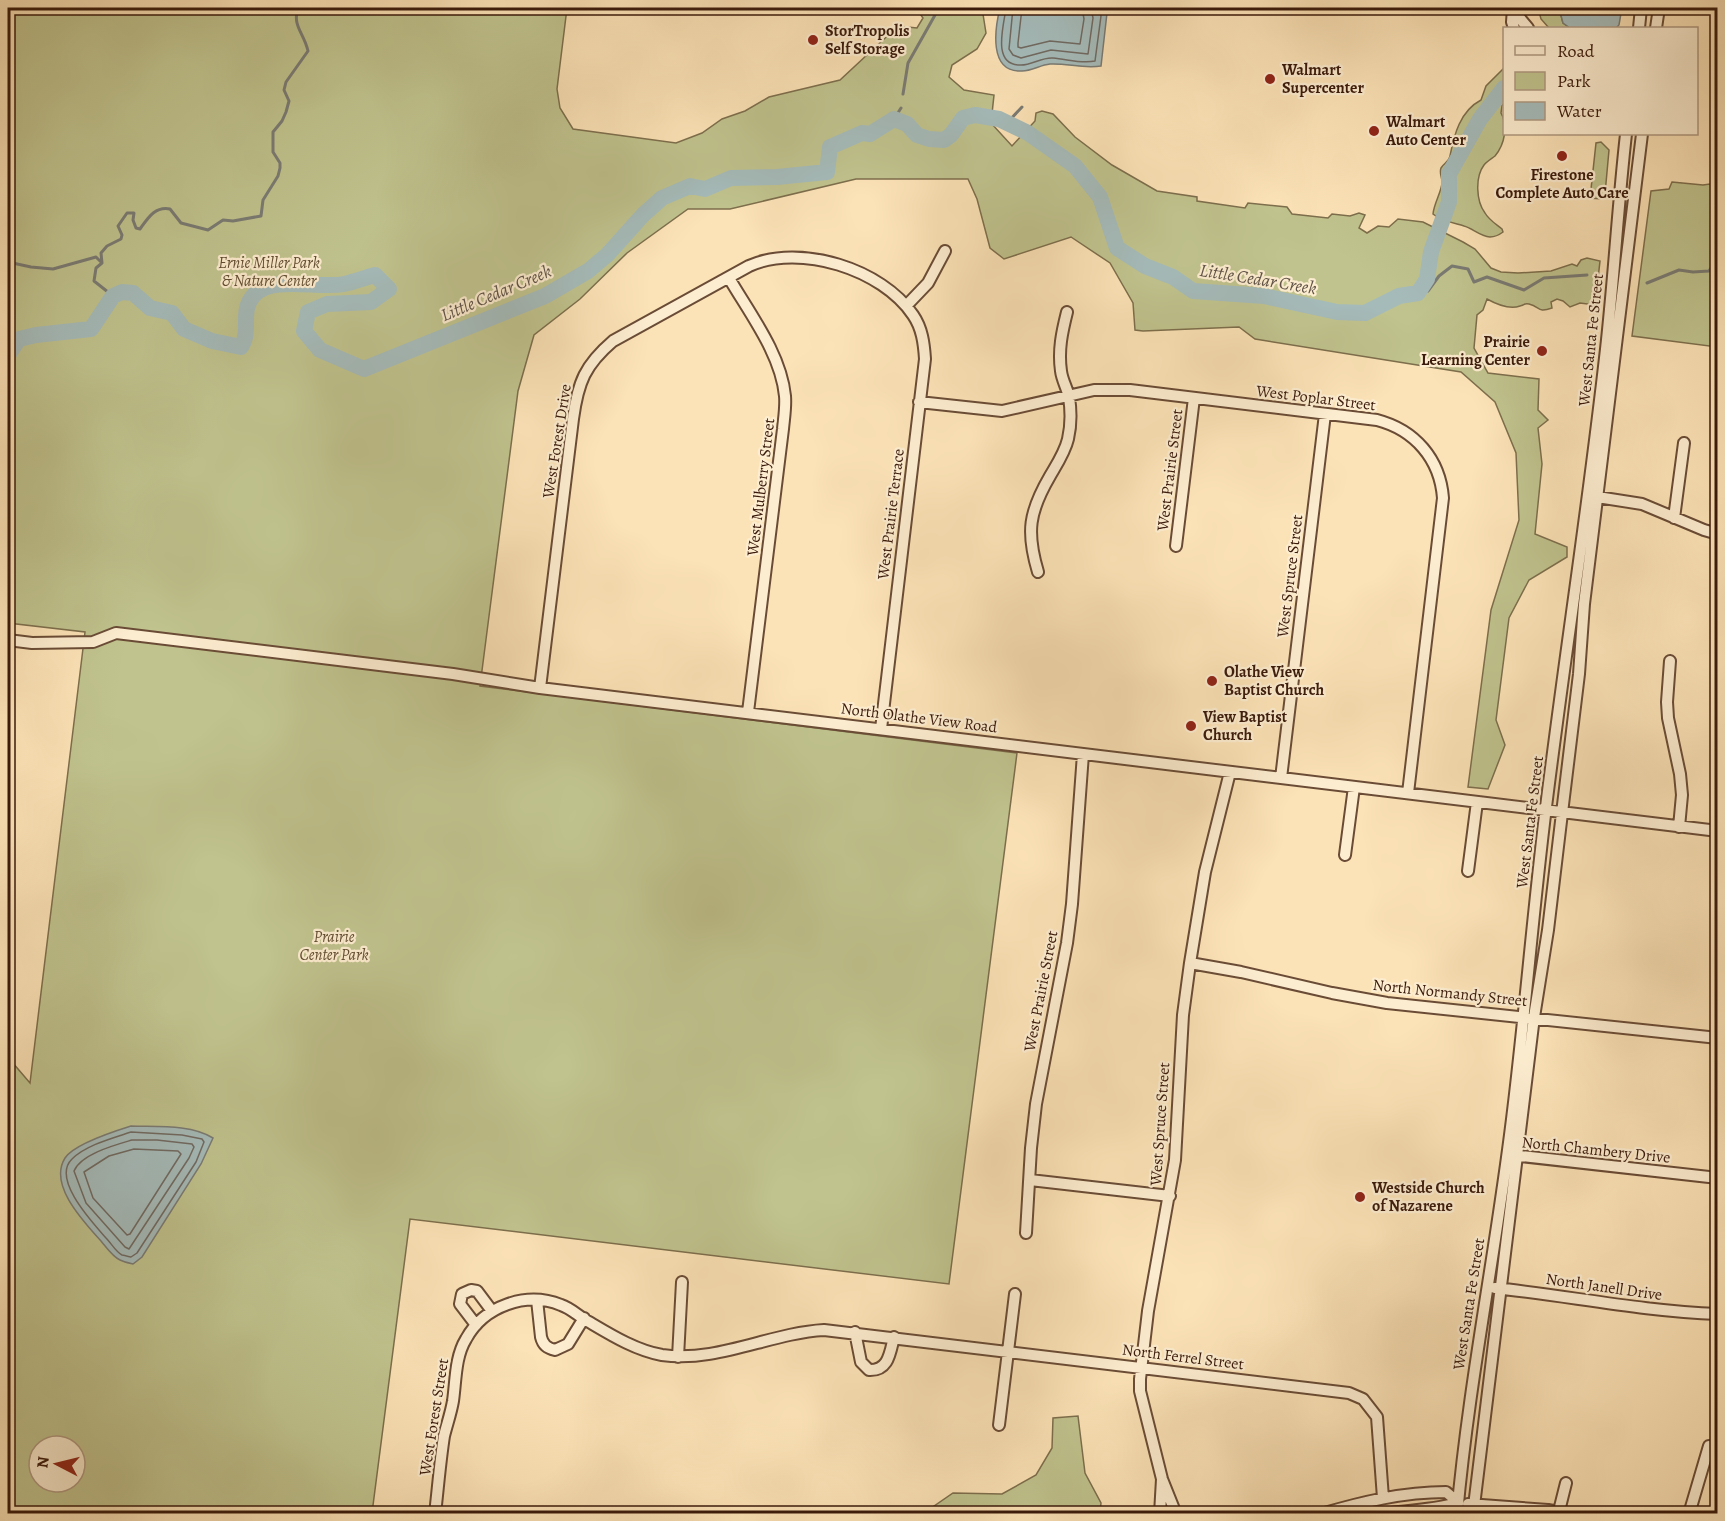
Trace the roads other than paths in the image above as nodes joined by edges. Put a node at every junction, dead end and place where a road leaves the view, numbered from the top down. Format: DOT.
graph roads {
  1 [pos="1641,8"];
  2 [pos="1659,8"];
  3 [pos="1513,9"];
  4 [pos="1514,27"];
  5 [pos="1527,27"];
  6 [pos="1639,27"];
  7 [pos="1656,27"];
  8 [pos="1626,135"];
  9 [pos="1642,135"];
  10 [pos="945,251"];
  11 [pos="729,278"];
  12 [pos="906,306"];
  13 [pos="1067,312"];
  14 [pos="1069,397"];
  15 [pos="1194,398"];
  16 [pos="919,402"];
  17 [pos="1325,414"];
  18 [pos="1684,442"];
  19 [pos="1593,496"];
  20 [pos="1674,518"];
  21 [pos="1718,534"];
  22 [pos="1176,546"];
  23 [pos="1038,572"];
  24 [pos="8,640"];
  25 [pos="1670,661"];
  26 [pos="540,688"];
  27 [pos="748,712"];
  28 [pos="881,729"];
  29 [pos="1083,754"];
  30 [pos="1230,771"];
  31 [pos="1281,778"];
  32 [pos="1354,787"];
  33 [pos="1408,793"];
  34 [pos="1477,802"];
  35 [pos="1546,810"];
  36 [pos="1562,813"];
  37 [pos="1679,827"];
  38 [pos="1718,831"];
  39 [pos="1345,855"];
  40 [pos="1468,871"];
  41 [pos="1190,963"];
  42 [pos="1529,1017"];
  43 [pos="1713,1038"];
  44 [pos="1512,1155"];
  45 [pos="1718,1179"];
  46 [pos="1030,1180"];
  47 [pos="1170,1196"];
  48 [pos="1026,1233"];
  49 [pos="682,1282"];
  50 [pos="1487,1287"];
  51 [pos="1501,1289"];
  52 [pos="1014,1294"];
  53 [pos="537,1300"];
  54 [pos="492,1311"];
  55 [pos="1718,1314"];
  56 [pos="584,1318"];
  57 [pos="475,1327"];
  58 [pos="855,1332"];
  59 [pos="894,1337"];
  60 [pos="1007,1351"];
  61 [pos="678,1356"];
  62 [pos="1141,1367"];
  63 [pos="999,1425"];
  64 [pos="1709,1446"];
  65 [pos="1162,1479"];
  66 [pos="1566,1483"];
  67 [pos="1383,1498"];
  68 [pos="1457,1508"];
  69 [pos="1474,1510"];
  70 [pos="1564,1512"];
  71 [pos="435,1514"];
  72 [pos="1160,1514"];
  73 [pos="1176,1514"];
  74 [pos="1321,1514"];
  75 [pos="1384,1514"];
  76 [pos="1689,1514"];
  1 -- 6 [label="street"];
  2 -- 7 [label="street"];
  3 -- 4 [label="street"];
  3 -- 5 [label="street"];
  8 -- 19 [label="street, West Santa Fe Street"];
  9 -- 19 [label="street, West Santa Fe Street"];
  10 -- 12 [label="street"];
  11 -- 12 [label="street, West Prairie Terrace"];
  11 -- 26 [label="street, West Forest Drive"];
  11 -- 27 [label="street, West Mulberry Street"];
  12 -- 16 [label="street, West Prairie Terrace"];
  13 -- 14 [label="street"];
  14 -- 15 [label="street, West Poplar Street"];
  14 -- 16 [label="street, West Poplar Street"];
  14 -- 23 [label="street"];
  15 -- 17 [label="street, West Poplar Street"];
  15 -- 22 [label="street, West Prairie Street"];
  16 -- 28 [label="street, West Prairie Terrace"];
  17 -- 31 [label="street, West Spruce Street"];
  17 -- 33 [label="street, West Poplar Street"];
  18 -- 20 [label="street"];
  19 -- 20 [label="street"];
  19 -- 35 [label="street, West Santa Fe Street"];
  19 -- 36 [label="street, West Santa Fe Street"];
  20 -- 21 [label="street"];
  24 -- 26 [label="street, North Olathe View Road"];
  25 -- 37 [label="street"];
  26 -- 27 [label="street, North Olathe View Road"];
  27 -- 28 [label="street, North Olathe View Road"];
  28 -- 29 [label="street, North Olathe View Road"];
  29 -- 30 [label="street, North Olathe View Road"];
  29 -- 46 [label="street, West Prairie Street"];
  30 -- 31 [label="street, North Olathe View Road"];
  30 -- 41 [label="street, West Spruce Street"];
  31 -- 32 [label="street, North Olathe View Road"];
  32 -- 33 [label="street, North Olathe View Road"];
  32 -- 39 [label="street"];
  33 -- 34 [label="street, North Olathe View Road"];
  34 -- 35 [label="street, North Olathe View Road"];
  34 -- 40 [label="street"];
  35 -- 36 [label="street, North Olathe View Road"];
  35 -- 42 [label="street, West Santa Fe Street"];
  36 -- 37 [label="street, North Olathe View Road"];
  36 -- 42 [label="street, West Santa Fe Street"];
  37 -- 38 [label="street, North Olathe View Road"];
  41 -- 42 [label="street, North Normandy Street"];
  41 -- 47 [label="street, West Spruce Street"];
  42 -- 43 [label="street, North Normandy Street"];
  42 -- 44 [label="street, West Santa Fe Street"];
  44 -- 45 [label="street, North Chambery Drive"];
  44 -- 50 [label="street, West Santa Fe Street"];
  44 -- 51 [label="street, West Santa Fe Street"];
  46 -- 47 [label="street"];
  46 -- 48 [label="street, West Prairie Street"];
  47 -- 62 [label="street, West Spruce Street"];
  49 -- 61 [label="street"];
  50 -- 51 [label="street, North Janell Drive"];
  50 -- 68 [label="street, West Santa Fe Street"];
  51 -- 55 [label="street, North Janell Drive"];
  51 -- 69 [label="street, West Santa Fe Street"];
  52 -- 60 [label="street"];
  53 -- 54 [label="street, North Ferrel Street"];
  53 -- 56 [label="street, North Ferrel Street"];
  53 -- 56 [label="street"];
  54 -- 57 [label="street, North Ferrel Street"];
  54 -- 57 [label="street"];
  56 -- 61 [label="street, North Ferrel Street"];
  57 -- 71 [label="street, West Forest Street"];
  58 -- 59 [label="street, North Ferrel Street"];
  58 -- 59 [label="street"];
  58 -- 61 [label="street, North Ferrel Street"];
  59 -- 60 [label="street, North Ferrel Street"];
  60 -- 62 [label="street, North Ferrel Street"];
  60 -- 63 [label="street"];
  62 -- 65 [label="street, West Spruce Street"];
  62 -- 67 [label="street, North Ferrel Street"];
  64 -- 76 [label="street"];
  65 -- 72 [label="street, West Spruce Street"];
  65 -- 73 [label="street, West Spruce Street"];
  66 -- 70 [label="street"];
  67 -- 68 [label="street"];
  67 -- 74 [label="street"];
  68 -- 69 [label="street"];
  68 -- 75 [label="street"];
  69 -- 70 [label="street"];
}
